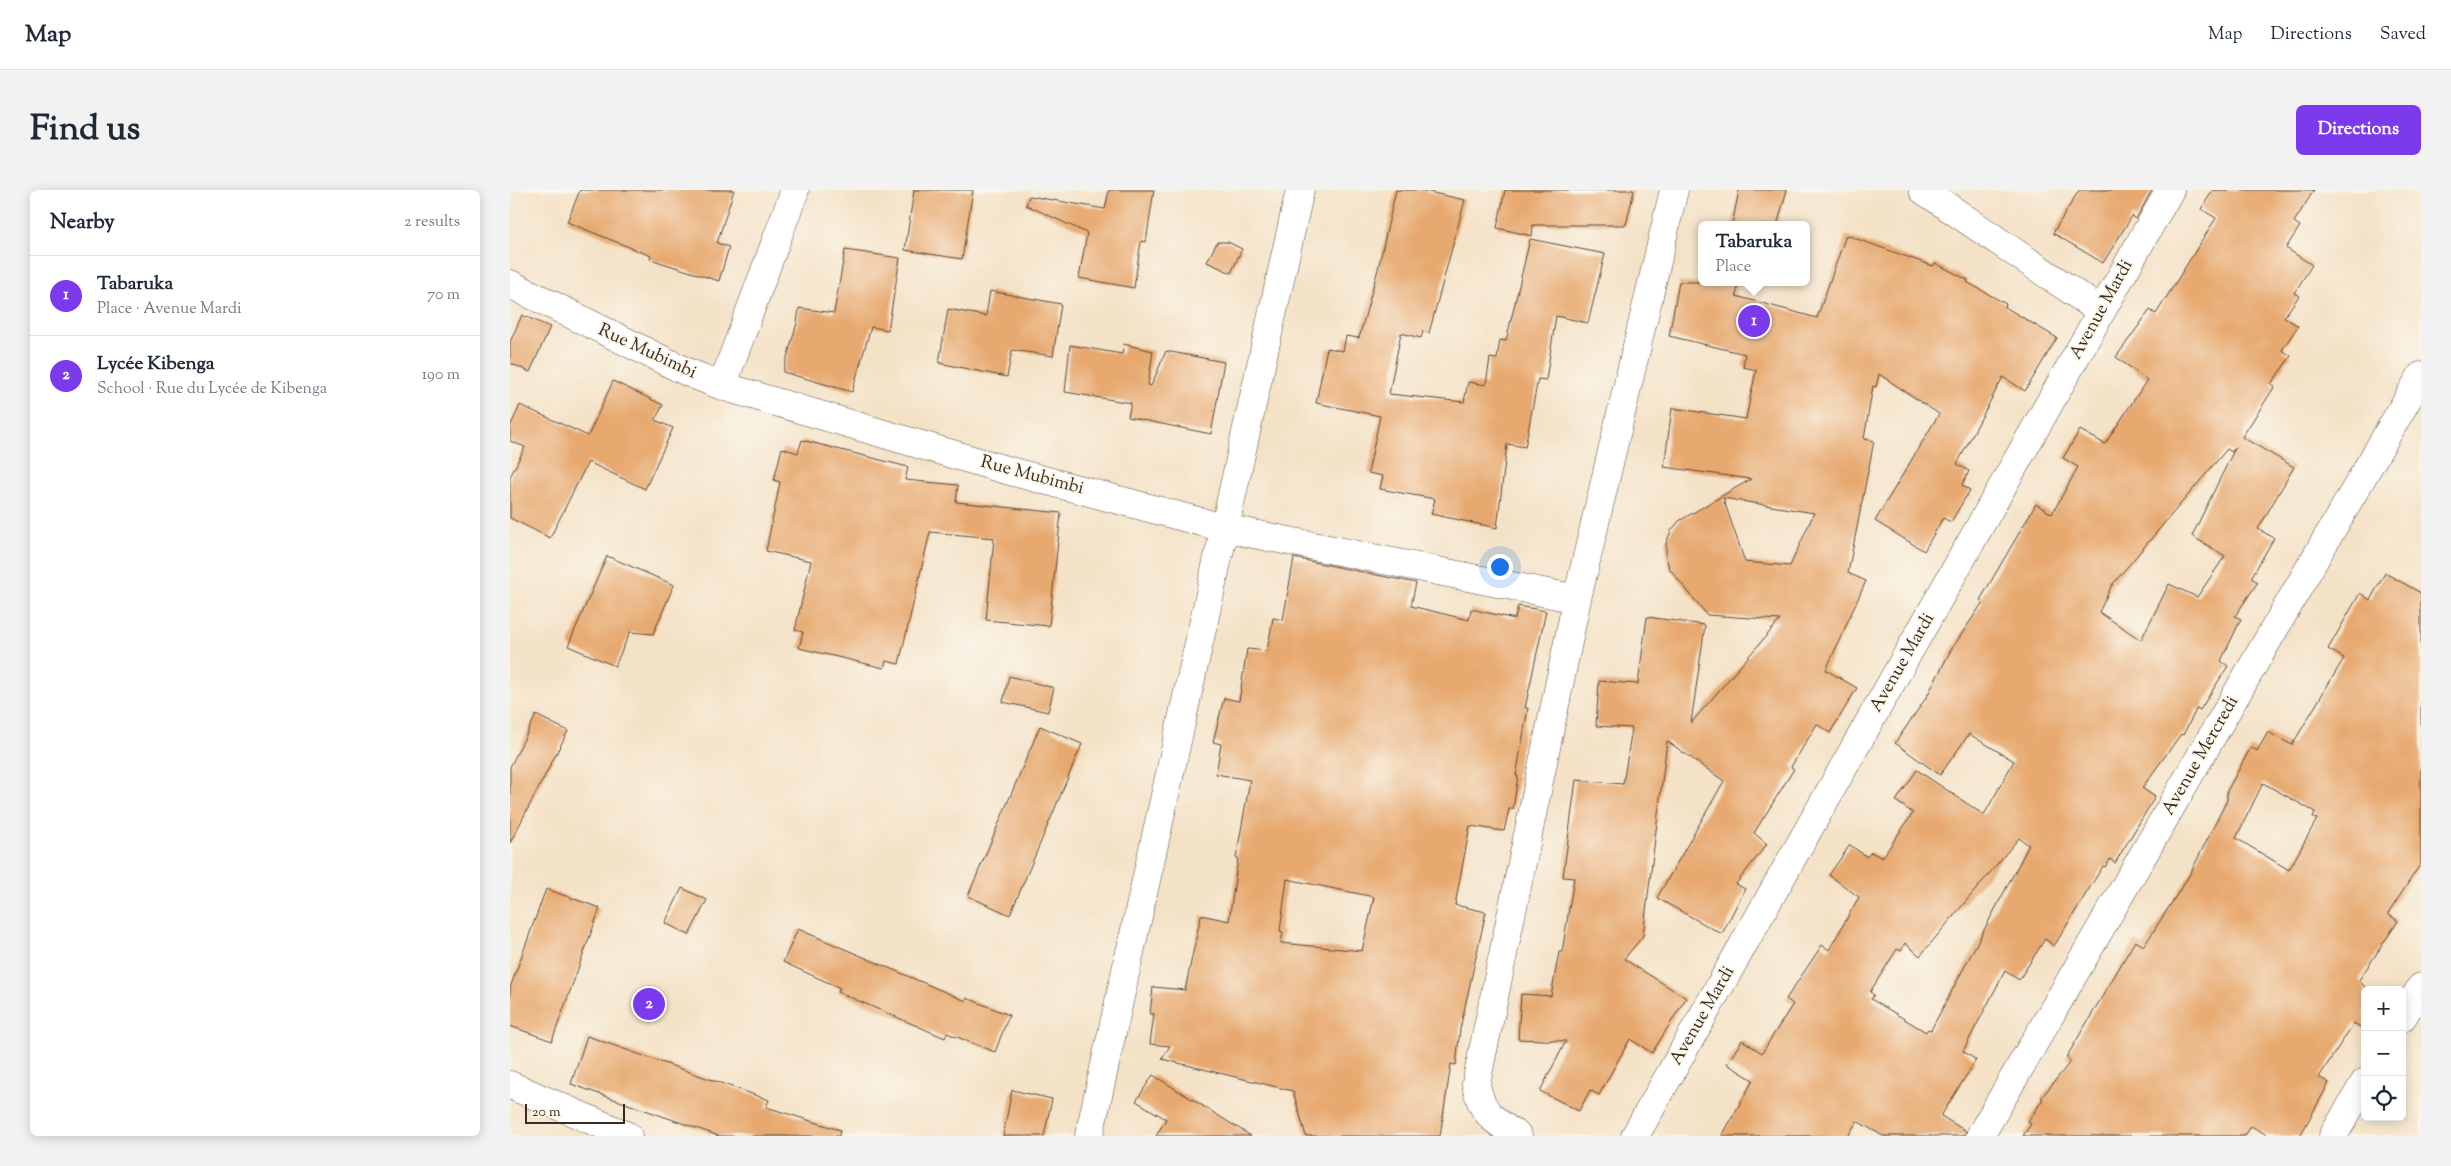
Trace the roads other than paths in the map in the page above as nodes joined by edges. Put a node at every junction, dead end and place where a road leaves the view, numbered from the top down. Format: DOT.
graph roads {
  1 [pos="795,190"];
  2 [pos="1300,190"];
  3 [pos="1674,190"];
  4 [pos="1923,190"];
  5 [pos="2170,190"];
  6 [pos="510,284"];
  7 [pos="2101,311"];
  8 [pos="2421,376"];
  9 [pos="722,386"];
  10 [pos="1224,528"];
  11 [pos="1577,599"];
  12 [pos="2421,987"];
  13 [pos="2406,1011"];
  14 [pos="510,1085"];
  15 [pos="2361,1089"];
  16 [pos="628,1136"];
  17 [pos="1089,1136"];
  18 [pos="1518,1136"];
  19 [pos="1635,1136"];
  20 [pos="1980,1136"];
  21 [pos="2333,1136"];
  1 -- 9 [label="street"];
  2 -- 10 [label="street"];
  3 -- 11 [label="street"];
  4 -- 7 [label="street"];
  5 -- 7 [label="street, Avenue Mardi"];
  6 -- 9 [label="street, Rue Mubimbi"];
  7 -- 19 [label="street, Avenue Mardi"];
  8 -- 20 [label="street, Avenue Mercredi"];
  9 -- 10 [label="street, Rue Mubimbi"];
  10 -- 11 [label="street, Rue Mubimbi"];
  10 -- 17 [label="street"];
  11 -- 18 [label="street"];
  12 -- 13 [label="street"];
  14 -- 16 [label="street"];
  15 -- 21 [label="street"];
}
